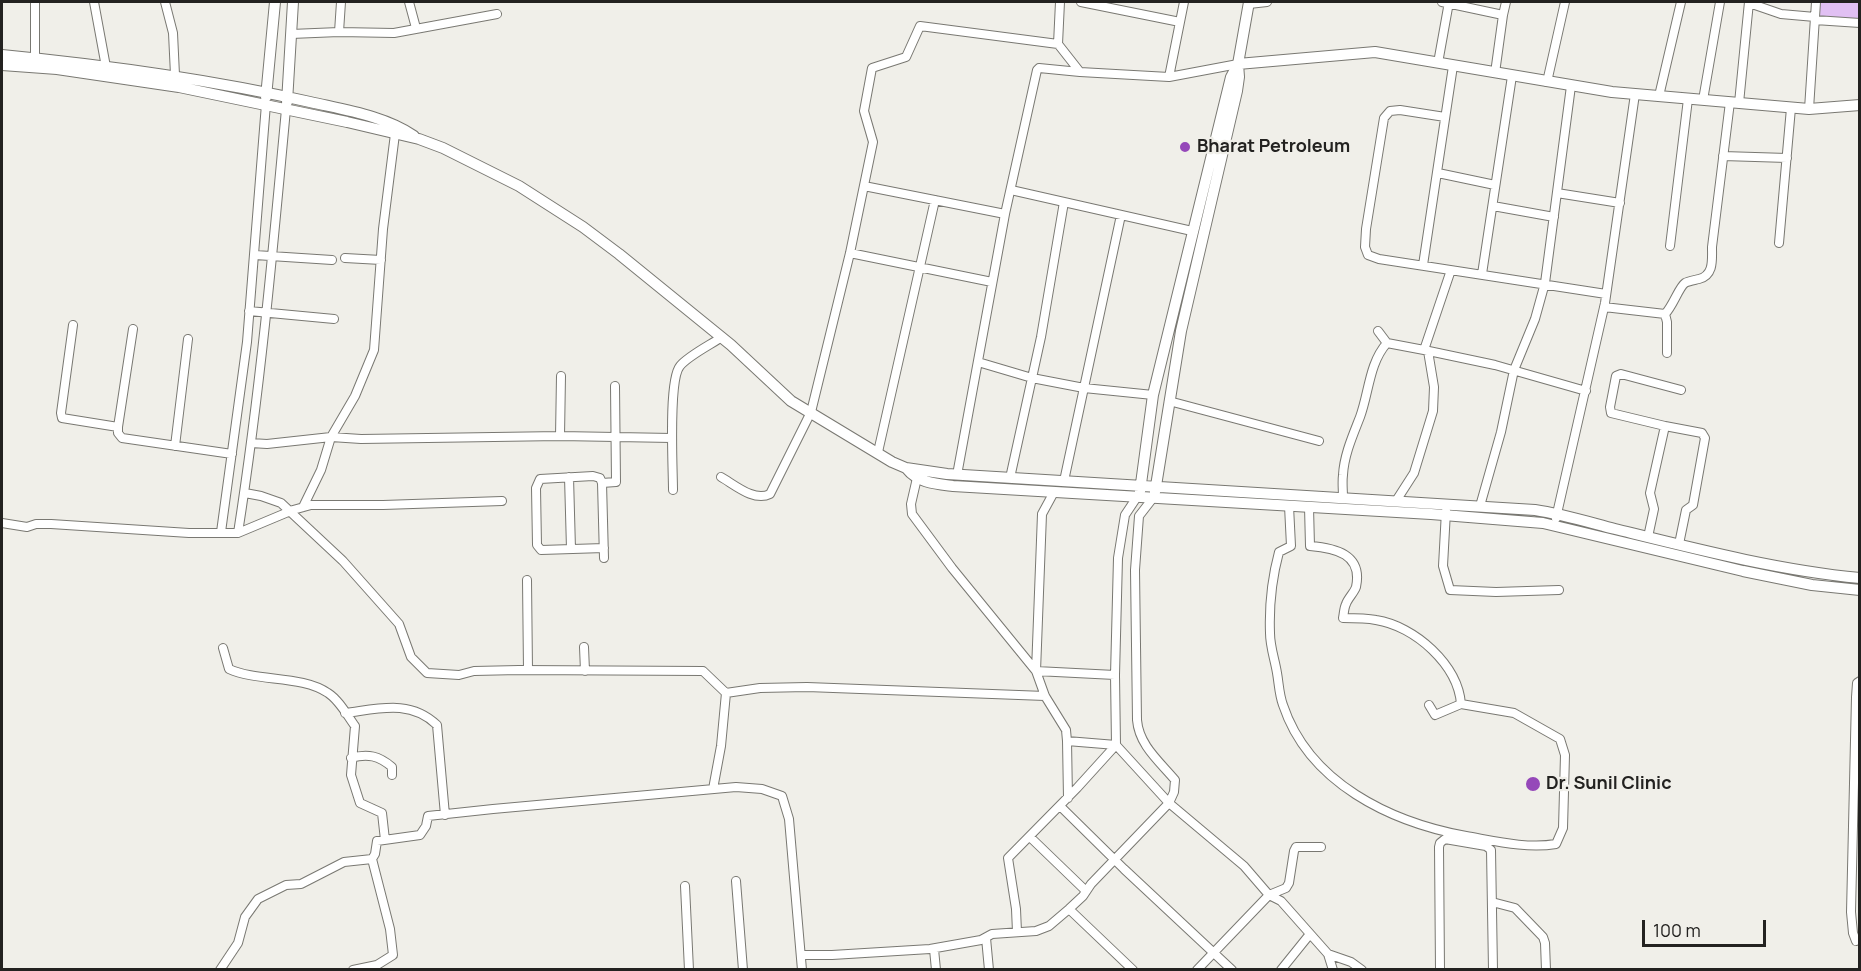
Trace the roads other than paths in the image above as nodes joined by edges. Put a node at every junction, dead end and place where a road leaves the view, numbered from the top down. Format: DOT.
graph roads {
  1 [pos="35,2"];
  2 [pos="94,2"];
  3 [pos="165,2"];
  4 [pos="274,2"];
  5 [pos="293,2"];
  6 [pos="341,2"];
  7 [pos="409,2"];
  8 [pos="1060,2"];
  9 [pos="1082,2"];
  10 [pos="1184,2"];
  11 [pos="1267,2"];
  12 [pos="1447,2"];
  13 [pos="1506,2"];
  14 [pos="1565,2"];
  15 [pos="1681,2"];
  16 [pos="1720,2"];
  17 [pos="1749,2"];
  18 [pos="1816,2"];
  19 [pos="1249,3"];
  20 [pos="497,14"];
  21 [pos="1503,15"];
  22 [pos="1815,19"];
  23 [pos="1180,22"];
  24 [pos="1860,23"];
  25 [pos="272,27"];
  26 [pos="416,28"];
  27 [pos="292,30"];
  28 [pos="339,32"];
  29 [pos="1058,44"];
  30 [pos="2,55"];
  31 [pos="35,58"];
  32 [pos="1438,63"];
  33 [pos="1238,64"];
  34 [pos="2,65"];
  35 [pos="1454,66"];
  36 [pos="106,67"];
  37 [pos="1080,72"];
  38 [pos="1495,74"];
  39 [pos="175,75"];
  40 [pos="1512,76"];
  41 [pos="1169,77"];
  42 [pos="1548,82"];
  43 [pos="1571,86"];
  44 [pos="267,92"];
  45 [pos="1635,94"];
  46 [pos="1659,96"];
  47 [pos="1688,99"];
  48 [pos="1703,100"];
  49 [pos="287,103"];
  50 [pos="1734,103"];
  51 [pos="266,104"];
  52 [pos="1860,105"];
  53 [pos="1791,108"];
  54 [pos="1809,110"];
  55 [pos="1444,117"];
  56 [pos="397,132"];
  57 [pos="1723,156"];
  58 [pos="1787,158"];
  59 [pos="1438,173"];
  60 [pos="1495,185"];
  61 [pos="864,186"];
  62 [pos="1011,190"];
  63 [pos="1557,193"];
  64 [pos="934,200"];
  65 [pos="1064,202"];
  66 [pos="1620,203"];
  67 [pos="1493,206"];
  68 [pos="1005,214"];
  69 [pos="1121,215"];
  70 [pos="1554,217"];
  71 [pos="1192,231"];
  72 [pos="1204,234"];
  73 [pos="1779,243"];
  74 [pos="1670,246"];
  75 [pos="850,253"];
  76 [pos="255,255"];
  77 [pos="272,256"];
  78 [pos="345,258"];
  79 [pos="332,260"];
  80 [pos="381,260"];
  81 [pos="1423,265"];
  82 [pos="919,267"];
  83 [pos="1451,270"];
  84 [pos="1482,274"];
  85 [pos="993,282"];
  86 [pos="1545,283"];
  87 [pos="1606,294"];
  88 [pos="1604,307"];
  89 [pos="249,311"];
  90 [pos="267,313"];
  91 [pos="1665,314"];
  92 [pos="334,319"];
  93 [pos="73,325"];
  94 [pos="133,330"];
  95 [pos="1378,331"];
  96 [pos="722,337"];
  97 [pos="188,339"];
  98 [pos="1387,344"];
  99 [pos="1426,351"];
  100 [pos="1667,353"];
  101 [pos="978,362"];
  102 [pos="1514,370"];
  103 [pos="561,376"];
  104 [pos="1032,378"];
  105 [pos="615,386"];
  106 [pos="1084,388"];
  107 [pos="1681,390"];
  108 [pos="1586,391"];
  109 [pos="1153,395"];
  110 [pos="1169,401"];
  111 [pos="811,412"];
  112 [pos="1665,426"];
  113 [pos="118,427"];
  114 [pos="560,436"];
  115 [pos="615,436"];
  116 [pos="331,437"];
  117 [pos="672,438"];
  118 [pos="1319,441"];
  119 [pos="251,443"];
  120 [pos="175,446"];
  121 [pos="878,452"];
  122 [pos="232,453"];
  123 [pos="919,474"];
  124 [pos="957,475"];
  125 [pos="569,477"];
  126 [pos="721,477"];
  127 [pos="1010,478"];
  128 [pos="1064,481"];
  129 [pos="602,483"];
  130 [pos="1141,486"];
  131 [pos="1158,487"];
  132 [pos="673,490"];
  133 [pos="1054,492"];
  134 [pos="244,493"];
  135 [pos="1137,497"];
  136 [pos="1153,498"];
  137 [pos="1342,498"];
  138 [pos="502,501"];
  139 [pos="1396,501"];
  140 [pos="1289,506"];
  141 [pos="1480,506"];
  142 [pos="303,507"];
  143 [pos="1310,507"];
  144 [pos="1446,510"];
  145 [pos="290,511"];
  146 [pos="1558,513"];
  147 [pos="2,523"];
  148 [pos="1555,526"];
  149 [pos="221,532"];
  150 [pos="238,533"];
  151 [pos="1648,537"];
  152 [pos="1679,544"];
  153 [pos="604,548"];
  154 [pos="571,549"];
  155 [pos="604,558"];
  156 [pos="1860,578"];
  157 [pos="527,580"];
  158 [pos="1559,590"];
  159 [pos="1860,590"];
  160 [pos="584,646"];
  161 [pos="223,648"];
  162 [pos="528,670"];
  163 [pos="585,671"];
  164 [pos="1036,671"];
  165 [pos="1115,675"];
  166 [pos="1860,681"];
  167 [pos="726,693"];
  168 [pos="1045,696"];
  169 [pos="1461,704"];
  170 [pos="1429,705"];
  171 [pos="345,713"];
  172 [pos="1066,741"];
  173 [pos="1116,745"];
  174 [pos="351,758"];
  175 [pos="392,775"];
  176 [pos="713,789"];
  177 [pos="1068,798"];
  178 [pos="1856,800"];
  179 [pos="1169,803"];
  180 [pos="1060,806"];
  181 [pos="445,815"];
  182 [pos="1030,837"];
  183 [pos="385,840"];
  184 [pos="1321,848"];
  185 [pos="372,859"];
  186 [pos="1114,860"];
  187 [pos="736,881"];
  188 [pos="685,886"];
  189 [pos="1086,891"];
  190 [pos="1269,895"];
  191 [pos="1492,902"];
  192 [pos="1069,909"];
  193 [pos="1017,932"];
  194 [pos="1310,934"];
  195 [pos="986,938"];
  196 [pos="1858,943"];
  197 [pos="934,949"];
  198 [pos="1214,951"];
  199 [pos="1328,954"];
  200 [pos="801,955"];
  201 [pos="372,968"];
  202 [pos="220,969"];
  203 [pos="353,969"];
  204 [pos="689,969"];
  205 [pos="743,969"];
  206 [pos="802,969"];
  207 [pos="936,969"];
  208 [pos="989,969"];
  209 [pos="1133,969"];
  210 [pos="1197,969"];
  211 [pos="1232,969"];
  212 [pos="1281,969"];
  213 [pos="1333,969"];
  214 [pos="1362,969"];
  215 [pos="1440,969"];
  216 [pos="1493,969"];
  217 [pos="1546,969"];
  1 -- 31 [label="street"];
  2 -- 36 [label="street"];
  3 -- 39 [label="street"];
  4 -- 25 [label="street"];
  5 -- 27 [label="street"];
  6 -- 28 [label="street"];
  7 -- 26 [label="street"];
  8 -- 29 [label="street"];
  9 -- 23 [label="street"];
  10 -- 23 [label="street"];
  11 -- 19 [label="street"];
  12 -- 21 [label="street"];
  12 -- 32 [label="street"];
  13 -- 21 [label="street"];
  14 -- 42 [label="street"];
  15 -- 46 [label="street"];
  16 -- 48 [label="street"];
  17 -- 22 [label="street"];
  17 -- 50 [label="street"];
  18 -- 22 [label="street"];
  19 -- 33 [label="street"];
  20 -- 26 [label="street"];
  21 -- 38 [label="street"];
  22 -- 24 [label="street"];
  22 -- 54 [label="street"];
  23 -- 41 [label="street"];
  25 -- 27 [label="street"];
  25 -- 44 [label="street"];
  26 -- 28 [label="street"];
  27 -- 28 [label="street"];
  27 -- 49 [label="street"];
  29 -- 37 [label="street"];
  29 -- 61 [label="street"];
  30 -- 31 [label="street"];
  31 -- 36 [label="street"];
  32 -- 33 [label="street"];
  32 -- 35 [label="street"];
  33 -- 41 [label="street"];
  33 -- 71 [label="street"];
  33 -- 72 [label="street"];
  34 -- 51 [label="street"];
  35 -- 38 [label="street"];
  35 -- 55 [label="street"];
  36 -- 39 [label="street"];
  37 -- 41 [label="street"];
  37 -- 62 [label="street"];
  38 -- 40 [label="street"];
  39 -- 44 [label="street"];
  40 -- 42 [label="street"];
  40 -- 60 [label="street"];
  42 -- 43 [label="street"];
  43 -- 45 [label="street"];
  43 -- 63 [label="street"];
  44 -- 49 [label="street"];
  44 -- 51 [label="street"];
  45 -- 46 [label="street"];
  45 -- 66 [label="street"];
  46 -- 47 [label="street"];
  47 -- 48 [label="street"];
  47 -- 74 [label="street"];
  48 -- 50 [label="street"];
  49 -- 51 [label="street"];
  49 -- 56 [label="street"];
  49 -- 77 [label="street"];
  50 -- 53 [label="street"];
  50 -- 57 [label="street"];
  51 -- 76 [label="street"];
  52 -- 54 [label="street"];
  53 -- 54 [label="street"];
  53 -- 58 [label="street"];
  55 -- 59 [label="street"];
  55 -- 81 [label="street"];
  56 -- 80 [label="street"];
  56 -- 96 [label="street"];
  57 -- 58 [label="street"];
  57 -- 91 [label="street"];
  58 -- 73 [label="street"];
  59 -- 60 [label="street"];
  59 -- 81 [label="street"];
  60 -- 67 [label="street"];
  61 -- 64 [label="street"];
  61 -- 75 [label="street"];
  62 -- 65 [label="street"];
  62 -- 68 [label="street"];
  63 -- 66 [label="street"];
  63 -- 70 [label="street"];
  64 -- 68 [label="street"];
  64 -- 82 [label="street"];
  65 -- 69 [label="street"];
  65 -- 104 [label="street"];
  66 -- 87 [label="street"];
  67 -- 70 [label="street"];
  67 -- 84 [label="street"];
  68 -- 85 [label="street"];
  69 -- 71 [label="street"];
  69 -- 106 [label="street"];
  70 -- 86 [label="street"];
  71 -- 72 [label="street"];
  71 -- 109 [label="street"];
  72 -- 110 [label="street"];
  75 -- 82 [label="street"];
  75 -- 111 [label="street"];
  76 -- 77 [label="street"];
  76 -- 89 [label="street"];
  77 -- 79 [label="street"];
  77 -- 90 [label="street"];
  78 -- 80 [label="street"];
  80 -- 116 [label="street"];
  81 -- 83 [label="street"];
  82 -- 85 [label="street"];
  82 -- 121 [label="street"];
  83 -- 84 [label="street"];
  83 -- 99 [label="street"];
  84 -- 86 [label="street"];
  85 -- 101 [label="street"];
  86 -- 87 [label="street"];
  86 -- 102 [label="street"];
  87 -- 88 [label="street"];
  88 -- 91 [label="street"];
  88 -- 108 [label="street"];
  89 -- 90 [label="street"];
  89 -- 122 [label="street"];
  90 -- 92 [label="street"];
  90 -- 119 [label="street"];
  91 -- 100 [label="street"];
  93 -- 113 [label="street"];
  94 -- 113 [label="street"];
  95 -- 98 [label="street"];
  96 -- 111 [label="street"];
  96 -- 117 [label="street"];
  97 -- 120 [label="street"];
  98 -- 99 [label="street"];
  98 -- 137 [label="street"];
  99 -- 102 [label="street"];
  99 -- 139 [label="street"];
  101 -- 104 [label="street"];
  101 -- 124 [label="street"];
  102 -- 108 [label="street"];
  102 -- 141 [label="street"];
  103 -- 114 [label="street"];
  104 -- 106 [label="street"];
  104 -- 127 [label="street"];
  105 -- 115 [label="street"];
  106 -- 109 [label="street"];
  106 -- 128 [label="street"];
  107 -- 112 [label="street"];
  108 -- 146 [label="street"];
  109 -- 130 [label="street"];
  110 -- 118 [label="street"];
  110 -- 131 [label="street"];
  111 -- 121 [label="street"];
  111 -- 126 [label="street"];
  112 -- 151 [label="street"];
  112 -- 152 [label="street"];
  113 -- 120 [label="street"];
  114 -- 115 [label="street"];
  114 -- 116 [label="street"];
  115 -- 117 [label="street"];
  115 -- 129 [label="street"];
  116 -- 119 [label="street"];
  116 -- 142 [label="street"];
  117 -- 132 [label="street"];
  119 -- 134 [label="street"];
  120 -- 122 [label="street"];
  121 -- 123 [label="street"];
  122 -- 149 [label="street"];
  123 -- 124 [label="street"];
  123 -- 133 [label="street"];
  123 -- 164 [label="street"];
  124 -- 127 [label="street"];
  125 -- 129 [label="street"];
  125 -- 154 [label="street"];
  125 -- 154 [label="street"];
  127 -- 128 [label="street"];
  128 -- 130 [label="street"];
  129 -- 153 [label="street"];
  130 -- 131 [label="street"];
  130 -- 135 [label="street"];
  131 -- 136 [label="street"];
  131 -- 137 [label="street"];
  133 -- 135 [label="street"];
  133 -- 164 [label="street"];
  134 -- 145 [label="street"];
  134 -- 150 [label="street"];
  135 -- 136 [label="street"];
  135 -- 165 [label="street"];
  136 -- 140 [label="street"];
  136 -- 179 [label="street"];
  137 -- 139 [label="street"];
  138 -- 142 [label="street"];
  139 -- 144 [label="street"];
  140 -- 143 [label="street"];
  140 -- 169 [label="street"];
  141 -- 144 [label="street"];
  141 -- 146 [label="street"];
  142 -- 145 [label="street"];
  143 -- 144 [label="street"];
  143 -- 169 [label="street"];
  144 -- 148 [label="street"];
  144 -- 158 [label="street"];
  145 -- 150 [label="street"];
  145 -- 162 [label="street"];
  146 -- 148 [label="street"];
  146 -- 151 [label="street"];
  147 -- 149 [label="street"];
  148 -- 159 [label="street"];
  149 -- 150 [label="street"];
  151 -- 152 [label="street"];
  152 -- 156 [label="street"];
  153 -- 154 [label="street"];
  153 -- 155 [label="street"];
  157 -- 162 [label="street"];
  160 -- 163 [label="street"];
  161 -- 171 [label="street"];
  162 -- 163 [label="street"];
  163 -- 167 [label="street"];
  164 -- 165 [label="street"];
  164 -- 168 [label="street"];
  165 -- 173 [label="street"];
  166 -- 178 [label="street"];
  167 -- 168 [label="street"];
  167 -- 176 [label="street"];
  168 -- 172 [label="street"];
  169 -- 170 [label="street"];
  171 -- 174 [label="street"];
  171 -- 181 [label="street"];
  172 -- 173 [label="street"];
  172 -- 177 [label="street"];
  173 -- 177 [label="street"];
  173 -- 179 [label="street"];
  174 -- 175 [label="street"];
  174 -- 183 [label="street"];
  176 -- 181 [label="street"];
  176 -- 200 [label="street"];
  177 -- 180 [label="street"];
  178 -- 196 [label="street"];
  179 -- 186 [label="street"];
  179 -- 190 [label="street"];
  180 -- 182 [label="street"];
  180 -- 186 [label="street"];
  181 -- 183 [label="street"];
  182 -- 189 [label="street"];
  182 -- 193 [label="street"];
  183 -- 185 [label="street"];
  184 -- 190 [label="street"];
  185 -- 201 [label="street"];
  185 -- 202 [label="street"];
  186 -- 189 [label="street"];
  186 -- 198 [label="street"];
  187 -- 205 [label="street"];
  188 -- 204 [label="street"];
  189 -- 192 [label="street"];
  190 -- 194 [label="street"];
  190 -- 198 [label="street"];
  191 -- 215 [label="street"];
  191 -- 216 [label="street"];
  191 -- 217 [label="street"];
  192 -- 193 [label="street"];
  192 -- 209 [label="street"];
  193 -- 195 [label="street"];
  194 -- 199 [label="street"];
  194 -- 212 [label="street"];
  195 -- 197 [label="street"];
  195 -- 208 [label="street"];
  197 -- 200 [label="street"];
  197 -- 207 [label="street"];
  198 -- 210 [label="street"];
  198 -- 211 [label="street"];
  199 -- 213 [label="street"];
  199 -- 214 [label="street"];
  200 -- 206 [label="street"];
  201 -- 203 [label="street"];
}
